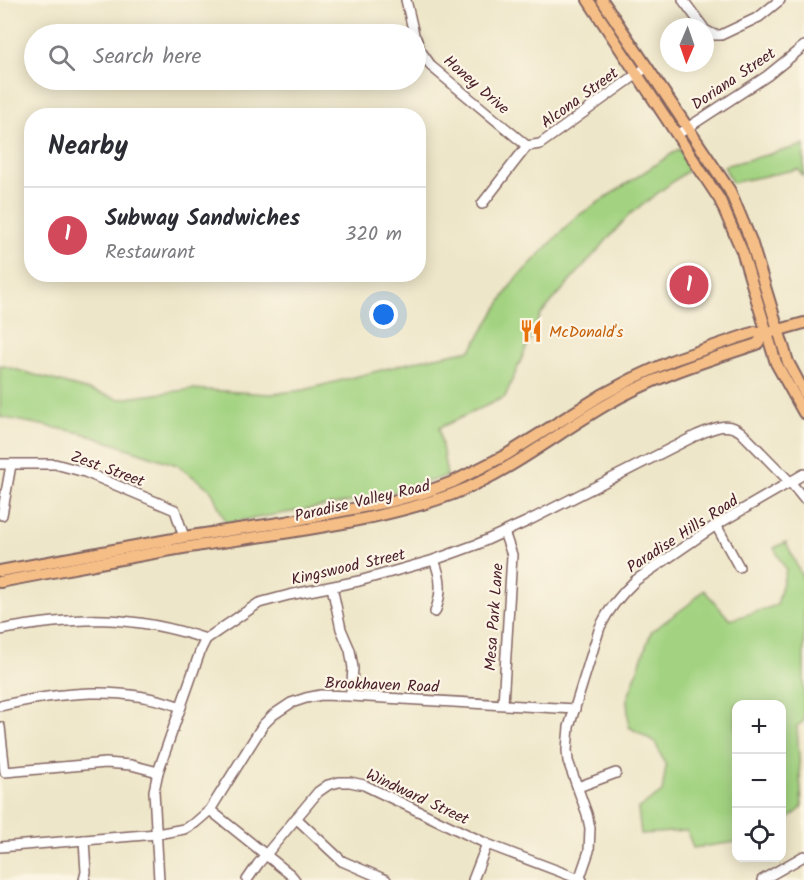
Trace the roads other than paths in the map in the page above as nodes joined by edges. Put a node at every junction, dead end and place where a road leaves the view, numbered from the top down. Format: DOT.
graph roads {
  1 [pos="406,0"];
  2 [pos="588,0"];
  3 [pos="603,0"];
  4 [pos="683,0"];
  5 [pos="780,0"];
  6 [pos="696,18"];
  7 [pos="412,24"];
  8 [pos="714,35"];
  9 [pos="804,45"];
  10 [pos="426,58"];
  11 [pos="647,66"];
  12 [pos="637,74"];
  13 [pos="683,131"];
  14 [pos="526,146"];
  15 [pos="482,204"];
  16 [pos="804,323"];
  17 [pos="778,330"];
  18 [pos="765,334"];
  19 [pos="804,392"];
  20 [pos="804,413"];
  21 [pos="0,464"];
  22 [pos="11,465"];
  23 [pos="804,474"];
  24 [pos="792,483"];
  25 [pos="804,499"];
  26 [pos="2,515"];
  27 [pos="716,525"];
  28 [pos="504,532"];
  29 [pos="184,537"];
  30 [pos="434,560"];
  31 [pos="738,567"];
  32 [pos="0,571"];
  33 [pos="0,582"];
  34 [pos="332,587"];
  35 [pos="435,612"];
  36 [pos="0,630"];
  37 [pos="206,639"];
  38 [pos="351,696"];
  39 [pos="503,704"];
  40 [pos="0,706"];
  41 [pos="181,706"];
  42 [pos="575,709"];
  43 [pos="0,727"];
  44 [pos="158,772"];
  45 [pos="616,773"];
  46 [pos="578,787"];
  47 [pos="210,810"];
  48 [pos="296,818"];
  49 [pos="157,834"];
  50 [pos="84,840"];
  51 [pos="487,844"];
  52 [pos="0,847"];
  53 [pos="266,854"];
  54 [pos="804,856"];
  55 [pos="84,880"];
  56 [pos="159,880"];
  57 [pos="247,880"];
  58 [pos="295,880"];
  59 [pos="386,880"];
  60 [pos="474,880"];
  61 [pos="580,880"];
  62 [pos="762,880"];
  1 -- 7 [label="street, Honey Drive"];
  2 -- 12 [label="main road"];
  3 -- 11 [label="main road"];
  4 -- 6 [label="street"];
  5 -- 8 [label="street"];
  9 -- 13 [label="street, Doriana Street"];
  10 -- 14 [label="street, Honey Drive"];
  11 -- 12 [label="street, Alcona Street"];
  11 -- 13 [label="main road"];
  12 -- 13 [label="main road"];
  12 -- 14 [label="street, Alcona Street"];
  13 -- 17 [label="main road"];
  13 -- 18 [label="main road"];
  14 -- 15 [label="street"];
  16 -- 17 [label="main road, Paradise Valley Road"];
  17 -- 18 [label="main road, Paradise Valley Road"];
  17 -- 19 [label="main road"];
  18 -- 20 [label="main road"];
  18 -- 29 [label="main road, Paradise Valley Road"];
  18 -- 33 [label="main road, Paradise Valley Road"];
  21 -- 22 [label="street, Zest Street"];
  22 -- 26 [label="street"];
  22 -- 29 [label="street, Zest Street"];
  23 -- 24 [label="street, Paradise Hills Road"];
  24 -- 25 [label="street"];
  24 -- 27 [label="street, Paradise Hills Road"];
  24 -- 28 [label="street, Kingswood Street"];
  27 -- 31 [label="street"];
  27 -- 42 [label="street, Paradise Hills Road"];
  28 -- 30 [label="street, Kingswood Street"];
  28 -- 39 [label="street, Mesa Park Lane"];
  29 -- 32 [label="main road, Paradise Valley Road"];
  30 -- 34 [label="street, Kingswood Street"];
  30 -- 35 [label="street"];
  34 -- 37 [label="street, Kingswood Street"];
  34 -- 38 [label="street"];
  36 -- 37 [label="street"];
  37 -- 41 [label="street"];
  38 -- 39 [label="street, Brookhaven Road"];
  38 -- 47 [label="street, Brookhaven Road"];
  39 -- 42 [label="street, Brookhaven Road"];
  40 -- 41 [label="street"];
  41 -- 44 [label="street"];
  42 -- 46 [label="street, Paradise Hills Road"];
  43 -- 44 [label="street"];
  44 -- 49 [label="street"];
  45 -- 46 [label="street"];
  46 -- 61 [label="street, Paradise Hills Road"];
  47 -- 49 [label="street, Brookhaven Road"];
  47 -- 53 [label="street"];
  48 -- 51 [label="street, Windward Street"];
  48 -- 53 [label="street, Windward Street"];
  48 -- 59 [label="street"];
  49 -- 50 [label="street, Brookhaven Road"];
  49 -- 56 [label="street"];
  50 -- 52 [label="street, Brookhaven Road"];
  50 -- 55 [label="street"];
  51 -- 60 [label="street"];
  51 -- 61 [label="street, Windward Street"];
  53 -- 57 [label="street, Windward Street"];
  53 -- 58 [label="street"];
  54 -- 62 [label="street"];
}
